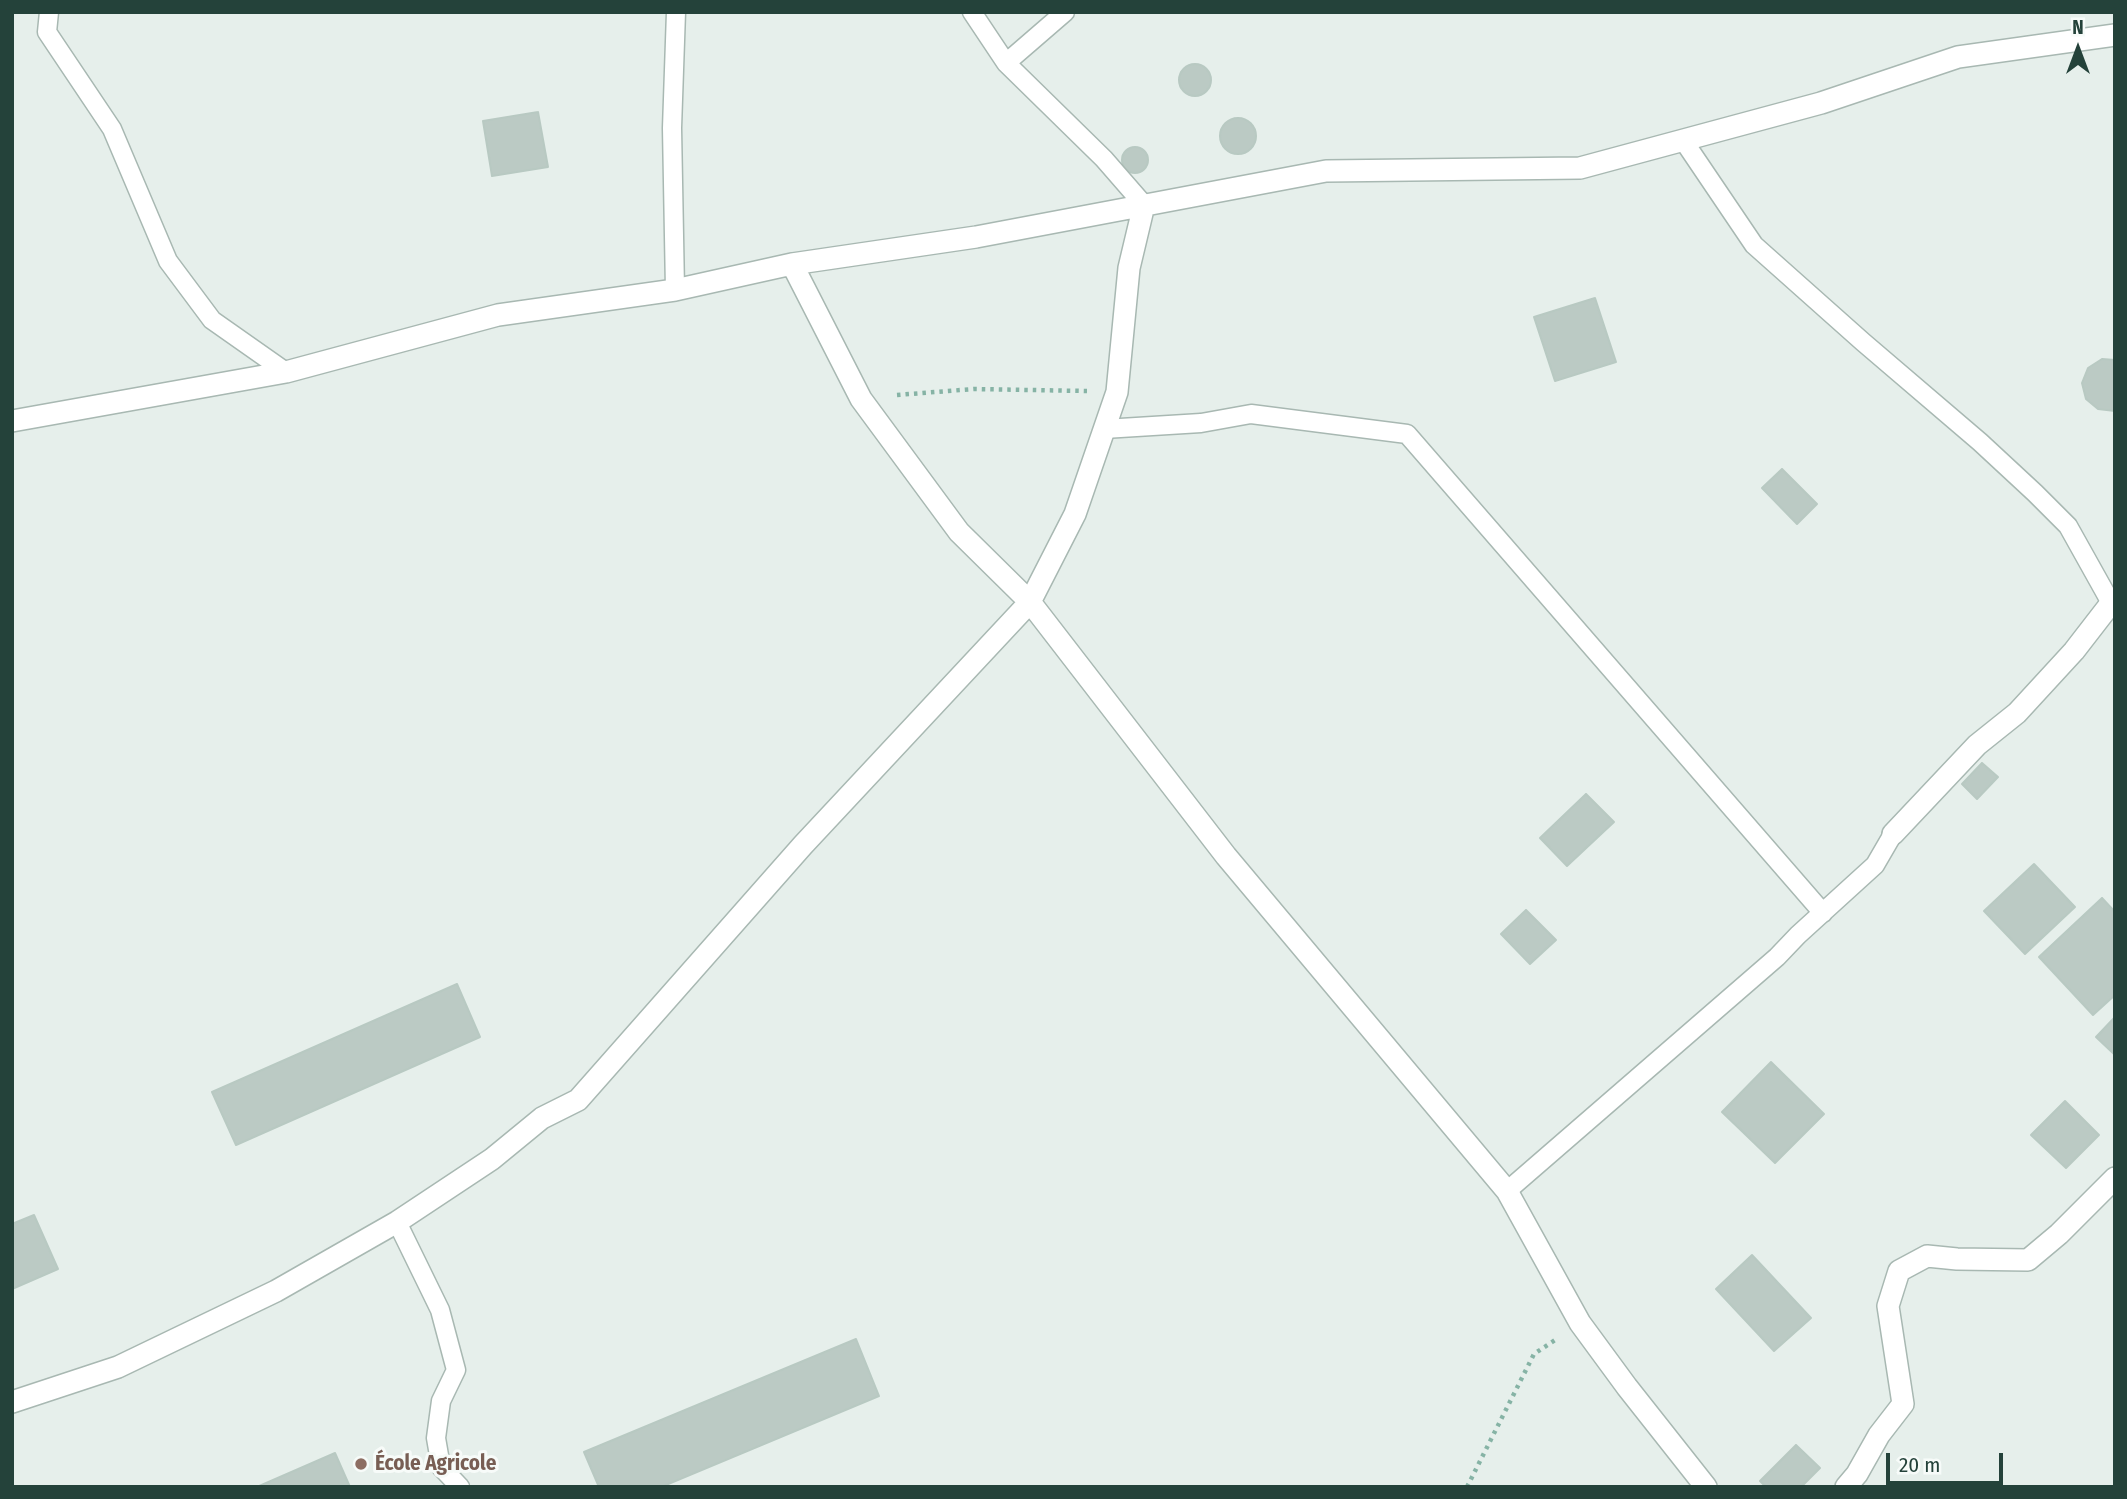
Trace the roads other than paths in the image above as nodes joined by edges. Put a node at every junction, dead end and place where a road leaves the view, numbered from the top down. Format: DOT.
graph roads {
  1 [pos="49,12"];
  2 [pos="676,12"];
  3 [pos="972,12"];
  4 [pos="1065,12"];
  5 [pos="2115,34"];
  6 [pos="1006,63"];
  7 [pos="1683,140"];
  8 [pos="1144,205"];
  9 [pos="792,264"];
  10 [pos="675,290"];
  11 [pos="286,372"];
  12 [pos="12,421"];
  13 [pos="1104,429"];
  14 [pos="2113,600"];
  15 [pos="1030,602"];
  16 [pos="1893,834"];
  17 [pos="1823,913"];
  18 [pos="2115,1178"];
  19 [pos="1507,1191"];
  20 [pos="397,1223"];
  21 [pos="12,1402"];
  22 [pos="460,1487"];
  23 [pos="1706,1487"];
  24 [pos="1846,1487"];
  1 -- 11 [label="lane"];
  2 -- 10 [label="lane"];
  3 -- 6 [label="lane"];
  4 -- 6 [label="lane"];
  5 -- 7 [label="street"];
  6 -- 8 [label="lane"];
  7 -- 8 [label="street"];
  7 -- 14 [label="lane"];
  8 -- 9 [label="street"];
  8 -- 13 [label="street"];
  9 -- 10 [label="street"];
  9 -- 15 [label="street"];
  10 -- 11 [label="street"];
  11 -- 12 [label="street"];
  13 -- 15 [label="street"];
  13 -- 17 [label="lane"];
  14 -- 16 [label="street"];
  15 -- 19 [label="street"];
  15 -- 20 [label="street"];
  16 -- 17 [label="lane"];
  17 -- 19 [label="lane"];
  18 -- 24 [label="street"];
  19 -- 23 [label="street"];
  20 -- 21 [label="street"];
  20 -- 22 [label="lane"];
}
